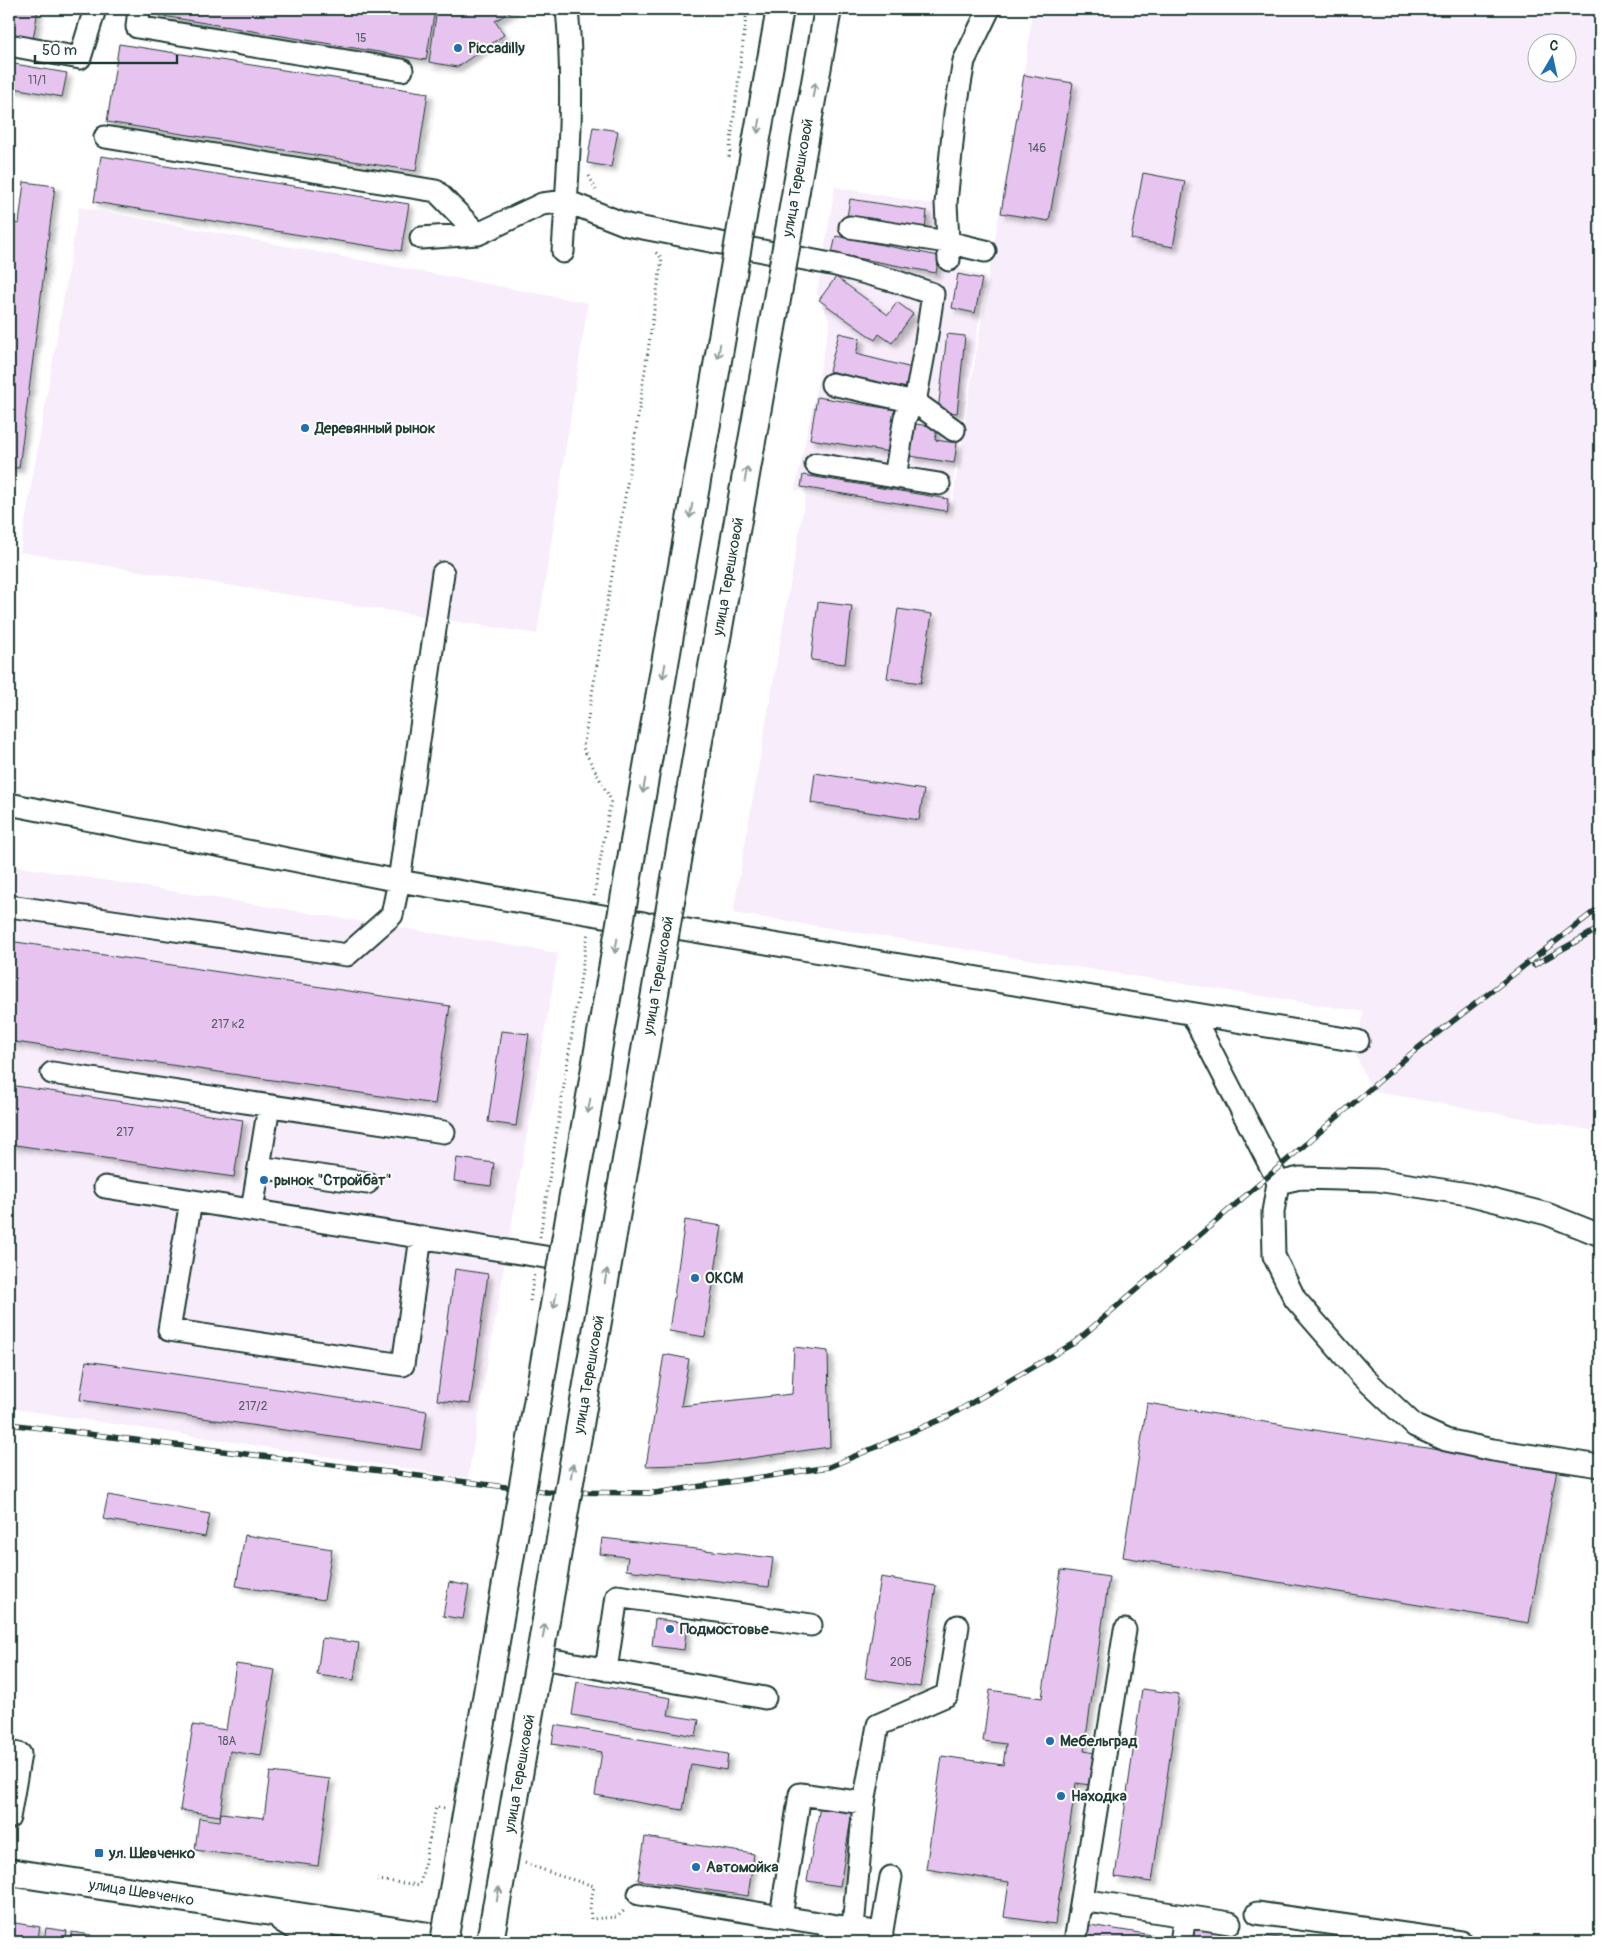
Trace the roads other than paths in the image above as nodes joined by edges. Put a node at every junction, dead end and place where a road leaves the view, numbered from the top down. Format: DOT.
graph roads {
  1 [pos="96,9"];
  2 [pos="139,9"];
  3 [pos="567,9"];
  4 [pos="780,9"];
  5 [pos="828,9"];
  6 [pos="989,9"];
  7 [pos="9,45"];
  8 [pos="402,70"];
  9 [pos="105,137"];
  10 [pos="566,201"];
  11 [pos="850,227"];
  12 [pos="478,234"];
  13 [pos="421,238"];
  14 [pos="948,251"];
  15 [pos="985,251"];
  16 [pos="563,252"];
  17 [pos="832,384"];
  18 [pos="915,402"];
  19 [pos="954,430"];
  20 [pos="816,464"];
  21 [pos="895,476"];
  22 [pos="939,484"];
  23 [pos="443,573"];
  24 [pos="9,804"];
  25 [pos="399,881"];
  26 [pos="9,906"];
  27 [pos="644,922"];
  28 [pos="1192,1014"];
  29 [pos="1358,1041"];
  30 [pos="52,1073"];
  31 [pos="268,1106"];
  32 [pos="444,1132"];
  33 [pos="259,1167"];
  34 [pos="367,1183"];
  35 [pos="1278,1183"];
  36 [pos="105,1187"];
  37 [pos="191,1200"];
  38 [pos="252,1210"];
  39 [pos="1600,1235"];
  40 [pos="421,1237"];
  41 [pos="586,1263"];
  42 [pos="1600,1466"];
  43 [pos="811,1625"];
  44 [pos="958,1626"];
  45 [pos="1125,1630"];
  46 [pos="517,1654"];
  47 [pos="606,1670"];
  48 [pos="765,1698"];
  49 [pos="9,1752"];
  50 [pos="864,1803"];
  51 [pos="9,1818"];
  52 [pos="9,1872"];
  53 [pos="891,1878"];
  54 [pos="639,1894"];
  55 [pos="1082,1900"];
  56 [pos="274,1913"];
  57 [pos="1257,1913"];
  58 [pos="1186,1916"];
  59 [pos="781,1917"];
  60 [pos="1230,1923"];
  61 [pos="854,1928"];
  62 [pos="830,1933"];
  63 [pos="348,1934"];
  64 [pos="881,1938"];
  65 [pos="320,1942"];
  66 [pos="444,1942"];
  67 [pos="467,1942"];
  68 [pos="490,1942"];
  69 [pos="1075,1942"];
  70 [pos="1181,1942"];
  71 [pos="1461,1942"];
  1 -- 7 [label="lane"];
  2 -- 8 [label="lane"];
  3 -- 10 [label="lane"];
  4 -- 66 [label="main road, one-way, bridge"];
  68 -- 5 [label="main road, улица Терешковой, one-way, bridge"];
  6 -- 14 [label="lane"];
  9 -- 12 [label="lane"];
  10 -- 12 [label="lane"];
  10 -- 16 [label="lane"];
  10 -- 18 [label="lane"];
  11 -- 14 [label="lane"];
  12 -- 13 [label="lane"];
  14 -- 15 [label="lane"];
  17 -- 18 [label="lane"];
  18 -- 19 [label="lane"];
  18 -- 21 [label="lane"];
  20 -- 21 [label="lane"];
  21 -- 22 [label="lane"];
  23 -- 25 [label="lane"];
  24 -- 25 [label="lane"];
  25 -- 26 [label="lane"];
  25 -- 27 [label="lane"];
  27 -- 28 [label="lane"];
  27 -- 41 [label="lane"];
  28 -- 29 [label="lane"];
  28 -- 35 [label="lane"];
  30 -- 31 [label="lane"];
  31 -- 32 [label="lane"];
  31 -- 33 [label="lane"];
  33 -- 34 [label="lane"];
  33 -- 38 [label="lane"];
  35 -- 39 [label="lane"];
  35 -- 42 [label="lane"];
  36 -- 37 [label="lane"];
  37 -- 38 [label="lane"];
  37 -- 40 [label="lane"];
  38 -- 40 [label="lane"];
  40 -- 41 [label="lane"];
  41 -- 46 [label="lane"];
  43 -- 47 [label="lane"];
  44 -- 50 [label="lane"];
  45 -- 55 [label="lane"];
  46 -- 47 [label="lane"];
  46 -- 67 [label="lane"];
  47 -- 48 [label="lane"];
  49 -- 51 [label="lane"];
  50 -- 59 [label="lane"];
  50 -- 61 [label="lane"];
  52 -- 56 [label="main road, улица Шевченко"];
  53 -- 64 [label="lane"];
  54 -- 59 [label="lane"];
  55 -- 58 [label="lane"];
  55 -- 69 [label="lane"];
  56 -- 63 [label="main road, улица Шевченко"];
  56 -- 65 [label="main road, улица Шевченко"];
  57 -- 71 [label="lane"];
  58 -- 60 [label="lane"];
  58 -- 70 [label="lane"];
  59 -- 62 [label="lane"];
  61 -- 62 [label="lane"];
  61 -- 64 [label="lane"];
  63 -- 67 [label="main road, улица Шевченко"];
}
